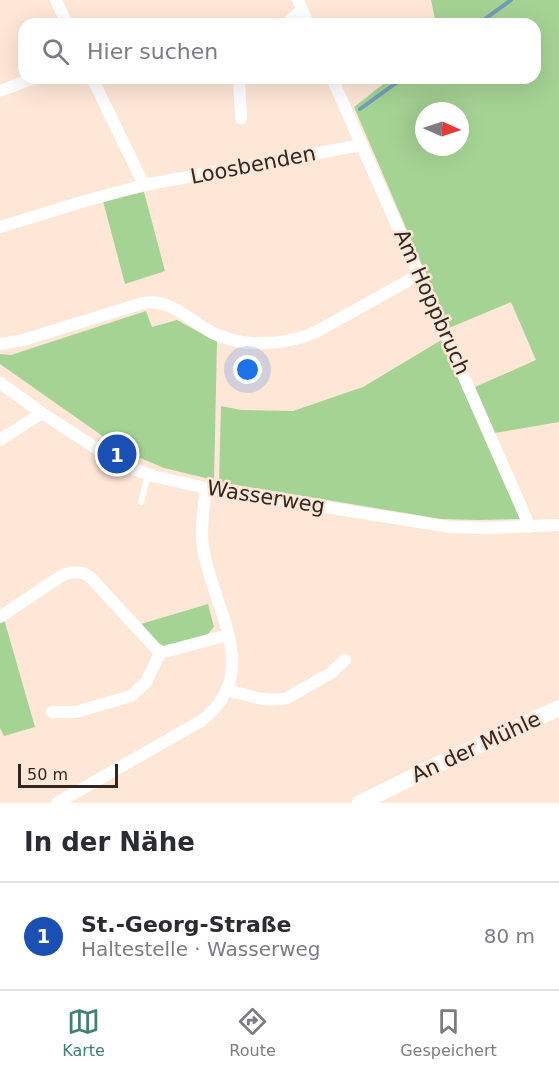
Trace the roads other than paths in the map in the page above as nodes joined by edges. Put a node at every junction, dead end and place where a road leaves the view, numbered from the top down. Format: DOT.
graph roads {
  1 [pos="56,0"];
  2 [pos="300,5"];
  3 [pos="64,18"];
  4 [pos="290,18"];
  5 [pos="18,84"];
  6 [pos="96,84"];
  7 [pos="239,84"];
  8 [pos="335,84"];
  9 [pos="0,91"];
  10 [pos="241,118"];
  11 [pos="362,145"];
  12 [pos="144,185"];
  13 [pos="0,227"];
  14 [pos="420,274"];
  15 [pos="0,344"];
  16 [pos="0,383"];
  17 [pos="42,413"];
  18 [pos="0,440"];
  19 [pos="148,475"];
  20 [pos="207,488"];
  21 [pos="141,502"];
  22 [pos="559,525"];
  23 [pos="530,527"];
  24 [pos="0,616"];
  25 [pos="228,635"];
  26 [pos="160,653"];
  27 [pos="345,660"];
  28 [pos="227,690"];
  29 [pos="559,708"];
  30 [pos="52,712"];
  31 [pos="57,803"];
  32 [pos="360,803"];
  1 -- 3 [label="street"];
  2 -- 4 [label="street"];
  5 -- 9 [label="street"];
  6 -- 12 [label="street"];
  7 -- 10 [label="street"];
  8 -- 11 [label="street, Am Hoppbruch"];
  11 -- 12 [label="street, Loosbenden"];
  11 -- 14 [label="street, Am Hoppbruch"];
  12 -- 13 [label="street, Loosbenden"];
  14 -- 15 [label="street"];
  14 -- 23 [label="street, Am Hoppbruch"];
  16 -- 17 [label="street, Wasserweg"];
  17 -- 18 [label="street"];
  17 -- 19 [label="street, Wasserweg"];
  19 -- 20 [label="street, Wasserweg"];
  19 -- 21 [label="lane"];
  20 -- 23 [label="street, Wasserweg"];
  20 -- 25 [label="street"];
  22 -- 23 [label="street, Wasserweg"];
  24 -- 26 [label="street"];
  25 -- 26 [label="street"];
  25 -- 28 [label="street"];
  26 -- 30 [label="street"];
  27 -- 28 [label="street"];
  28 -- 31 [label="street"];
  29 -- 32 [label="main road, An der Mühle"];
}
